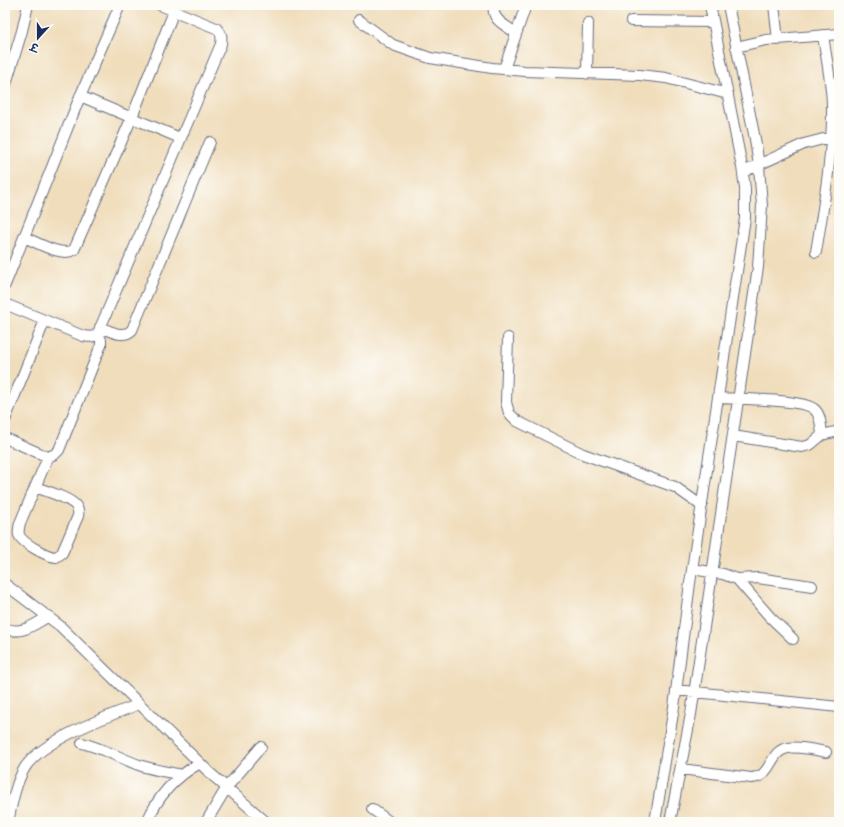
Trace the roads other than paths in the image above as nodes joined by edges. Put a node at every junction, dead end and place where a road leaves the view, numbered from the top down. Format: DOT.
graph roads {
  1 [pos="28,5"];
  2 [pos="120,5"];
  3 [pos="160,5"];
  4 [pos="494,5"];
  5 [pos="526,5"];
  6 [pos="710,5"];
  7 [pos="728,5"];
  8 [pos="774,5"];
  9 [pos="174,11"];
  10 [pos="359,20"];
  11 [pos="631,21"];
  12 [pos="713,22"];
  13 [pos="588,23"];
  14 [pos="516,33"];
  15 [pos="839,34"];
  16 [pos="823,36"];
  17 [pos="778,40"];
  18 [pos="736,47"];
  19 [pos="504,69"];
  20 [pos="588,74"];
  21 [pos="834,82"];
  22 [pos="5,87"];
  23 [pos="728,94"];
  24 [pos="80,96"];
  25 [pos="132,117"];
  26 [pos="831,137"];
  27 [pos="180,138"];
  28 [pos="210,142"];
  29 [pos="760,166"];
  30 [pos="743,172"];
  31 [pos="24,237"];
  32 [pos="816,252"];
  33 [pos="5,284"];
  34 [pos="5,304"];
  35 [pos="46,320"];
  36 [pos="99,330"];
  37 [pos="508,338"];
  38 [pos="718,398"];
  39 [pos="739,399"];
  40 [pos="5,420"];
  41 [pos="839,432"];
  42 [pos="822,435"];
  43 [pos="733,436"];
  44 [pos="5,438"];
  45 [pos="48,457"];
  46 [pos="36,487"];
  47 [pos="702,506"];
  48 [pos="692,570"];
  49 [pos="712,572"];
  50 [pos="738,579"];
  51 [pos="5,584"];
  52 [pos="812,586"];
  53 [pos="48,616"];
  54 [pos="5,628"];
  55 [pos="793,639"];
  56 [pos="676,690"];
  57 [pos="694,692"];
  58 [pos="139,704"];
  59 [pos="839,707"];
  60 [pos="82,742"];
  61 [pos="261,747"];
  62 [pos="826,752"];
  63 [pos="200,763"];
  64 [pos="681,769"];
  65 [pos="182,775"];
  66 [pos="227,787"];
  67 [pos="372,809"];
  68 [pos="254,818"];
  69 [pos="8,822"];
  70 [pos="147,822"];
  71 [pos="206,822"];
  72 [pos="266,822"];
  73 [pos="390,822"];
  74 [pos="655,822"];
  75 [pos="670,822"];
  1 -- 22 [label="street"];
  2 -- 24 [label="street"];
  3 -- 9 [label="street"];
  4 -- 14 [label="street"];
  5 -- 14 [label="street"];
  6 -- 12 [label="street"];
  7 -- 18 [label="street"];
  8 -- 17 [label="street"];
  9 -- 25 [label="street"];
  9 -- 27 [label="street"];
  10 -- 19 [label="street"];
  11 -- 12 [label="street"];
  12 -- 23 [label="street"];
  13 -- 20 [label="street"];
  14 -- 19 [label="street"];
  15 -- 16 [label="street"];
  16 -- 17 [label="street"];
  16 -- 21 [label="street"];
  17 -- 18 [label="street"];
  18 -- 29 [label="street"];
  19 -- 20 [label="street"];
  20 -- 23 [label="street"];
  21 -- 26 [label="street"];
  23 -- 30 [label="street"];
  24 -- 25 [label="street"];
  24 -- 31 [label="street"];
  25 -- 27 [label="street"];
  25 -- 31 [label="street"];
  26 -- 29 [label="street"];
  26 -- 32 [label="street"];
  27 -- 36 [label="street"];
  28 -- 36 [label="street"];
  29 -- 30 [label="street"];
  29 -- 39 [label="street"];
  30 -- 38 [label="street"];
  31 -- 33 [label="street"];
  34 -- 35 [label="street"];
  35 -- 36 [label="street"];
  35 -- 40 [label="street"];
  36 -- 45 [label="street"];
  37 -- 47 [label="street"];
  38 -- 39 [label="street"];
  38 -- 47 [label="street"];
  39 -- 42 [label="street"];
  39 -- 43 [label="street"];
  41 -- 42 [label="street"];
  42 -- 43 [label="street"];
  43 -- 49 [label="street"];
  44 -- 45 [label="street"];
  45 -- 46 [label="street"];
  46 -- 46 [label="street"];
  47 -- 48 [label="street"];
  48 -- 49 [label="street"];
  48 -- 56 [label="street"];
  49 -- 50 [label="street"];
  49 -- 57 [label="street"];
  50 -- 52 [label="street"];
  50 -- 55 [label="street"];
  51 -- 53 [label="street"];
  53 -- 54 [label="street"];
  53 -- 58 [label="street"];
  56 -- 57 [label="street"];
  56 -- 74 [label="street"];
  57 -- 59 [label="street"];
  57 -- 64 [label="street"];
  58 -- 63 [label="street"];
  58 -- 69 [label="street"];
  60 -- 65 [label="street"];
  61 -- 66 [label="street"];
  62 -- 64 [label="street"];
  63 -- 65 [label="street"];
  63 -- 66 [label="street"];
  64 -- 75 [label="street"];
  65 -- 70 [label="street"];
  66 -- 68 [label="street"];
  66 -- 71 [label="street"];
  67 -- 73 [label="street"];
  68 -- 72 [label="street"];
}
